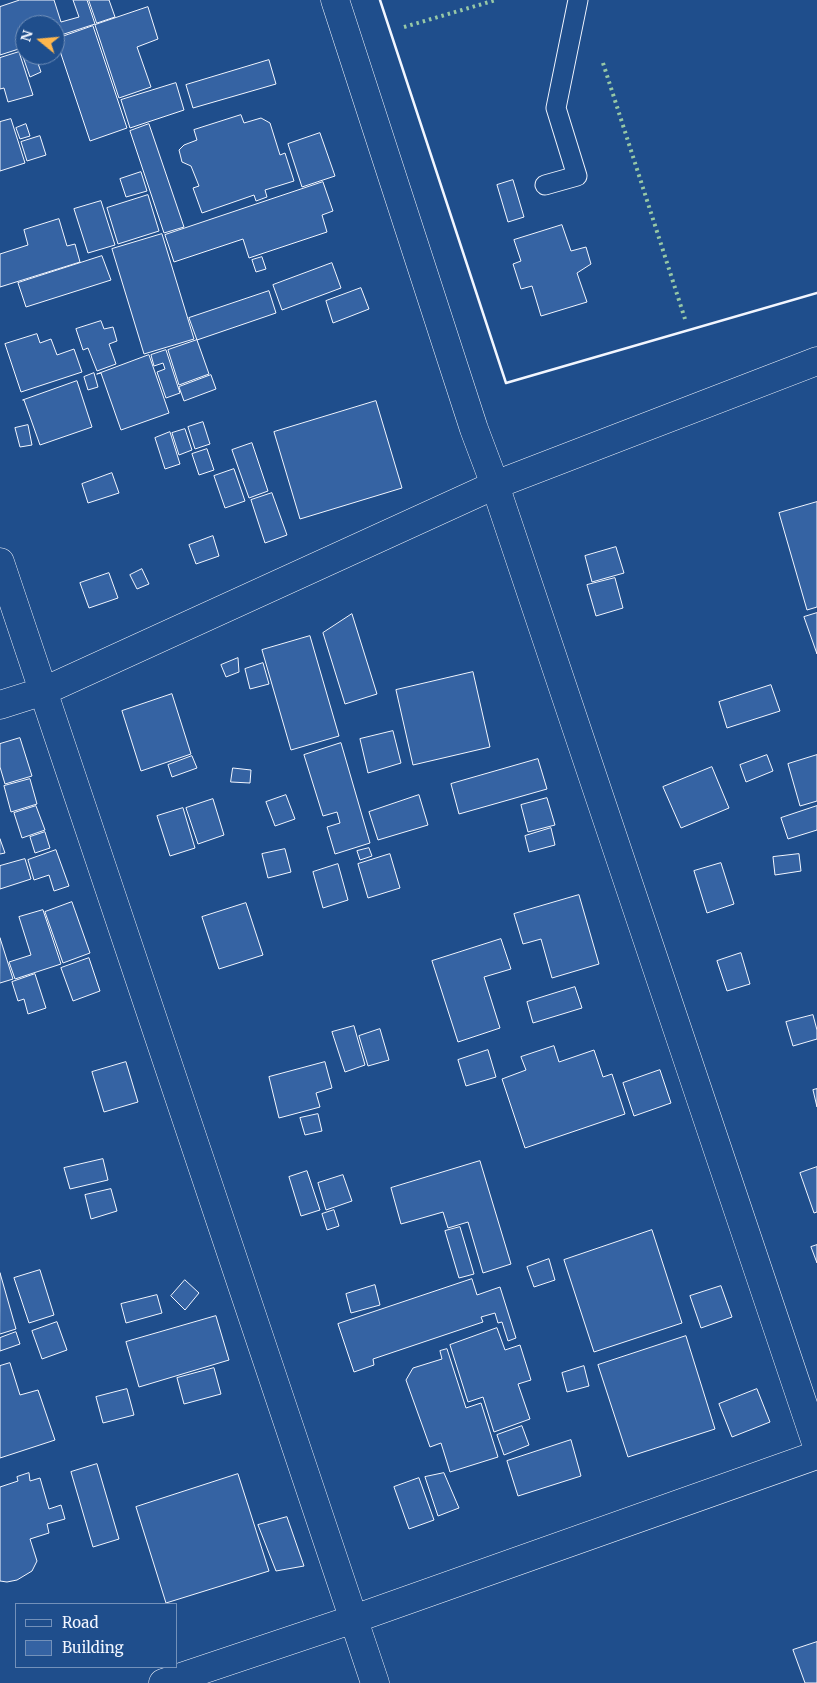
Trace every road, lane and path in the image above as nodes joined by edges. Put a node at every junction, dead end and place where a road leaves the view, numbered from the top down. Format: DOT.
graph roads {
  1 [pos="335,0"];
  2 [pos="578,0"];
  3 [pos="545,185"];
  4 [pos="817,361"];
  5 [pos="495,485"];
  6 [pos="0,562"];
  7 [pos="44,691"];
  8 [pos="0,705"];
  9 [pos="817,1446"];
  10 [pos="817,1455"];
  11 [pos="354,1619"];
  12 [pos="163,1683"];
  13 [pos="375,1683"];
  1 -- 5 [label="street"];
  2 -- 3 [label="lane"];
  4 -- 5 [label="street"];
  5 -- 7 [label="street"];
  5 -- 9 [label="street"];
  6 -- 7 [label="street"];
  7 -- 8 [label="street"];
  7 -- 11 [label="street"];
  10 -- 11 [label="street"];
  11 -- 12 [label="street"];
  11 -- 13 [label="street"];
}
